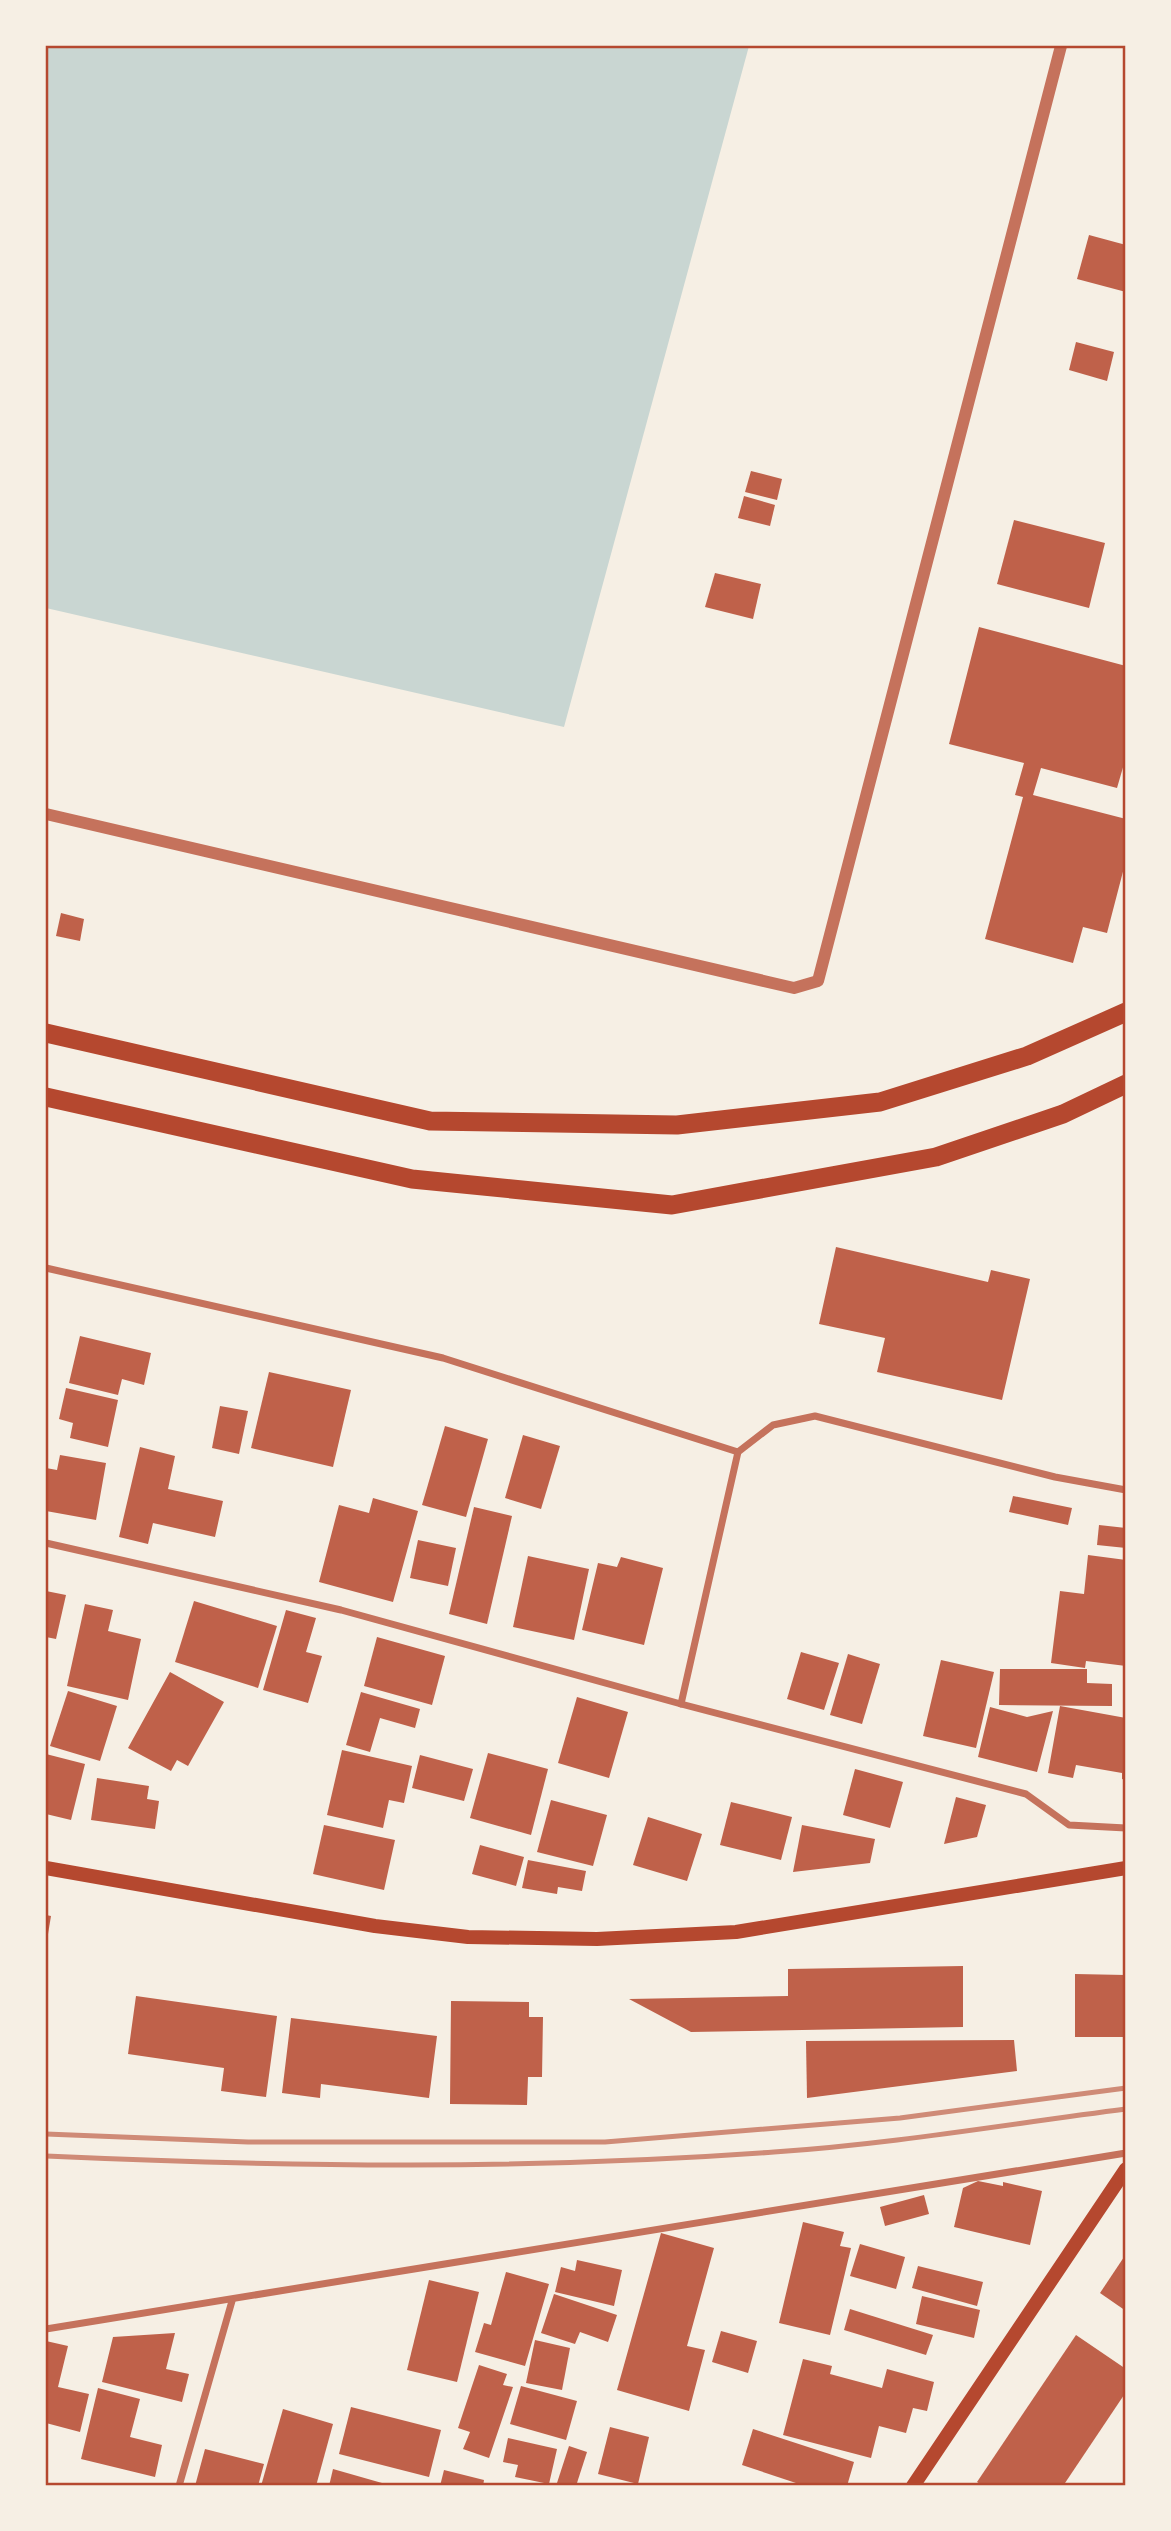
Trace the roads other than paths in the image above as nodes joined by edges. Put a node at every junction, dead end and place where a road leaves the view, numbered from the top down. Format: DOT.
graph roads {
  1 [pos="1061,46"];
  2 [pos="46,814"];
  3 [pos="1125,1012"];
  4 [pos="46,1032"];
  5 [pos="1125,1084"];
  6 [pos="46,1097"];
  7 [pos="46,1268"];
  8 [pos="738,1452"];
  9 [pos="1125,1490"];
  10 [pos="46,1543"];
  11 [pos="681,1704"];
  12 [pos="1125,1828"];
  13 [pos="46,1868"];
  14 [pos="1125,1868"];
  15 [pos="1125,2153"];
  16 [pos="1125,2169"];
  17 [pos="232,2301"];
  18 [pos="46,2329"];
  19 [pos="179,2486"];
  20 [pos="913,2486"];
  1 -- 2 [label="street"];
  3 -- 4 [label="highway"];
  5 -- 6 [label="highway"];
  7 -- 8 [label="street"];
  8 -- 9 [label="street"];
  8 -- 11 [label="street"];
  10 -- 11 [label="street"];
  11 -- 12 [label="street"];
  13 -- 14 [label="main road"];
  15 -- 17 [label="street"];
  16 -- 20 [label="main road"];
  17 -- 18 [label="street"];
  17 -- 19 [label="street"];
}
